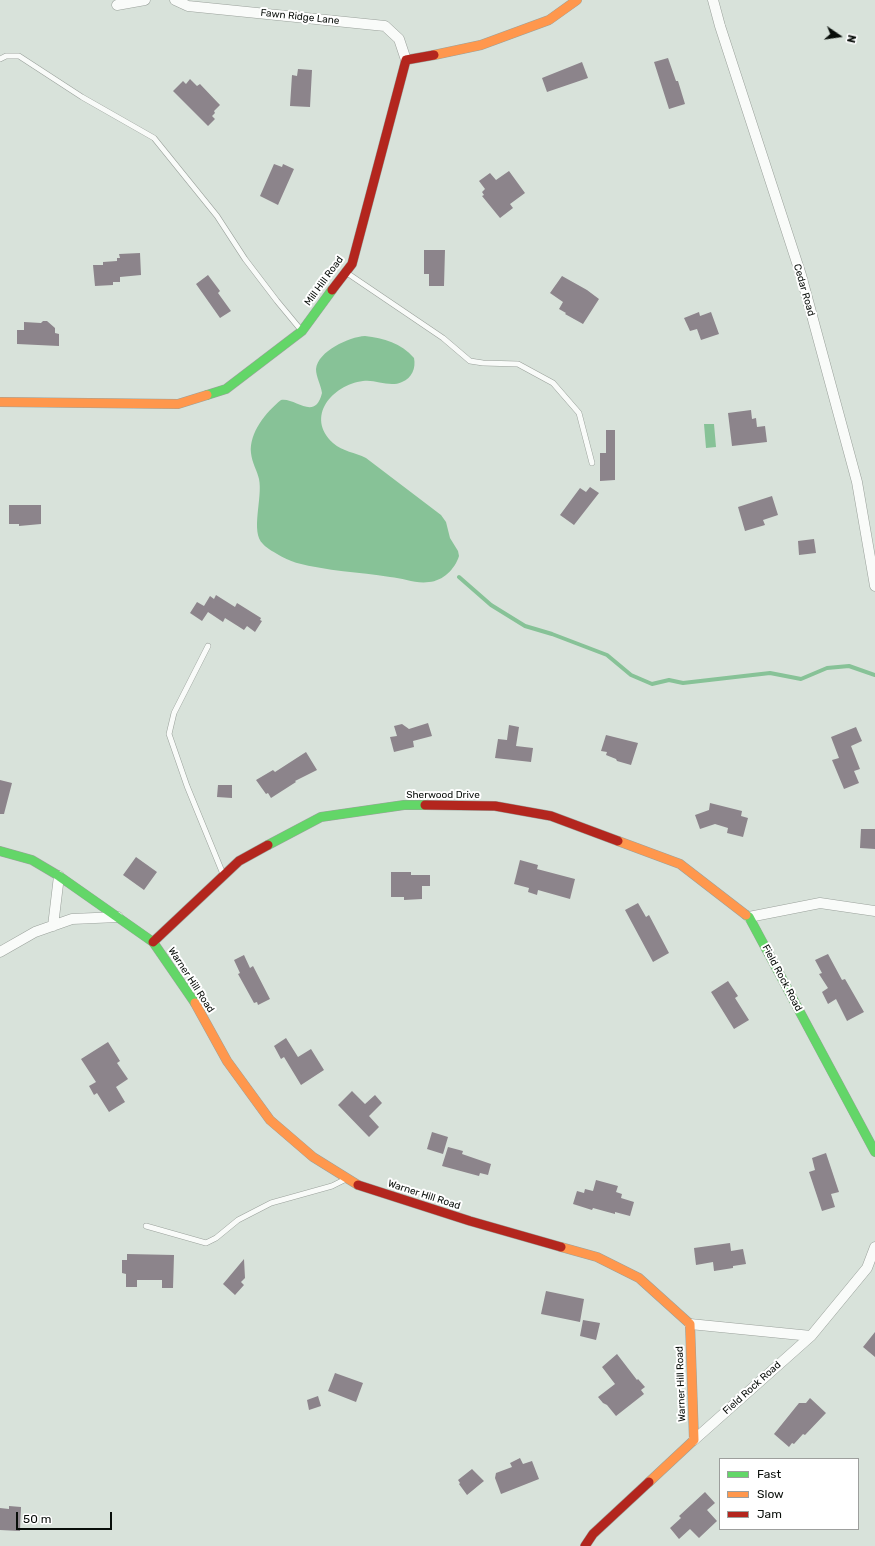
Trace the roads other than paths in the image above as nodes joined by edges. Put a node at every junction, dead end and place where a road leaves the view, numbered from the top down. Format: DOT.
graph roads {
  1 [pos="145,0"];
  2 [pos="176,0"];
  3 [pos="577,0"];
  4 [pos="713,0"];
  5 [pos="117,5"];
  6 [pos="0,59"];
  7 [pos="406,60"];
  8 [pos="346,272"];
  9 [pos="302,331"];
  10 [pos="0,402"];
  11 [pos="592,463"];
  12 [pos="875,586"];
  13 [pos="208,646"];
  14 [pos="0,851"];
  15 [pos="224,875"];
  16 [pos="59,876"];
  17 [pos="875,911"];
  18 [pos="118,917"];
  19 [pos="750,917"];
  20 [pos="54,926"];
  21 [pos="153,942"];
  22 [pos="0,952"];
  23 [pos="875,1152"];
  24 [pos="347,1178"];
  25 [pos="146,1226"];
  26 [pos="875,1248"];
  27 [pos="690,1324"];
  28 [pos="811,1336"];
  29 [pos="694,1440"];
  30 [pos="585,1546"];
  1 -- 5 [label="street"];
  2 -- 7 [label="street, Fawn Ridge Lane"];
  3 -- 7 [label="street"];
  4 -- 12 [label="street, Cedar Road"];
  6 -- 9 [label="lane"];
  7 -- 8 [label="street, Mill Hill Road"];
  8 -- 9 [label="street, Mill Hill Road"];
  8 -- 11 [label="lane"];
  9 -- 10 [label="street, Mill Hill Road"];
  13 -- 15 [label="lane"];
  14 -- 16 [label="street, Warner Hill Road"];
  15 -- 19 [label="street, Sherwood Drive"];
  15 -- 21 [label="street, Sherwood Drive"];
  16 -- 18 [label="street, Warner Hill Road"];
  16 -- 20 [label="street"];
  17 -- 19 [label="street"];
  18 -- 20 [label="street"];
  18 -- 21 [label="street, Warner Hill Road"];
  19 -- 23 [label="street, Field Rock Road"];
  20 -- 22 [label="street"];
  21 -- 24 [label="street, Warner Hill Road"];
  24 -- 25 [label="lane"];
  24 -- 27 [label="street, Warner Hill Road"];
  26 -- 28 [label="street, Field Rock Road"];
  27 -- 28 [label="street"];
  27 -- 29 [label="street, Warner Hill Road"];
  28 -- 29 [label="street, Field Rock Road"];
  29 -- 30 [label="street"];
}
